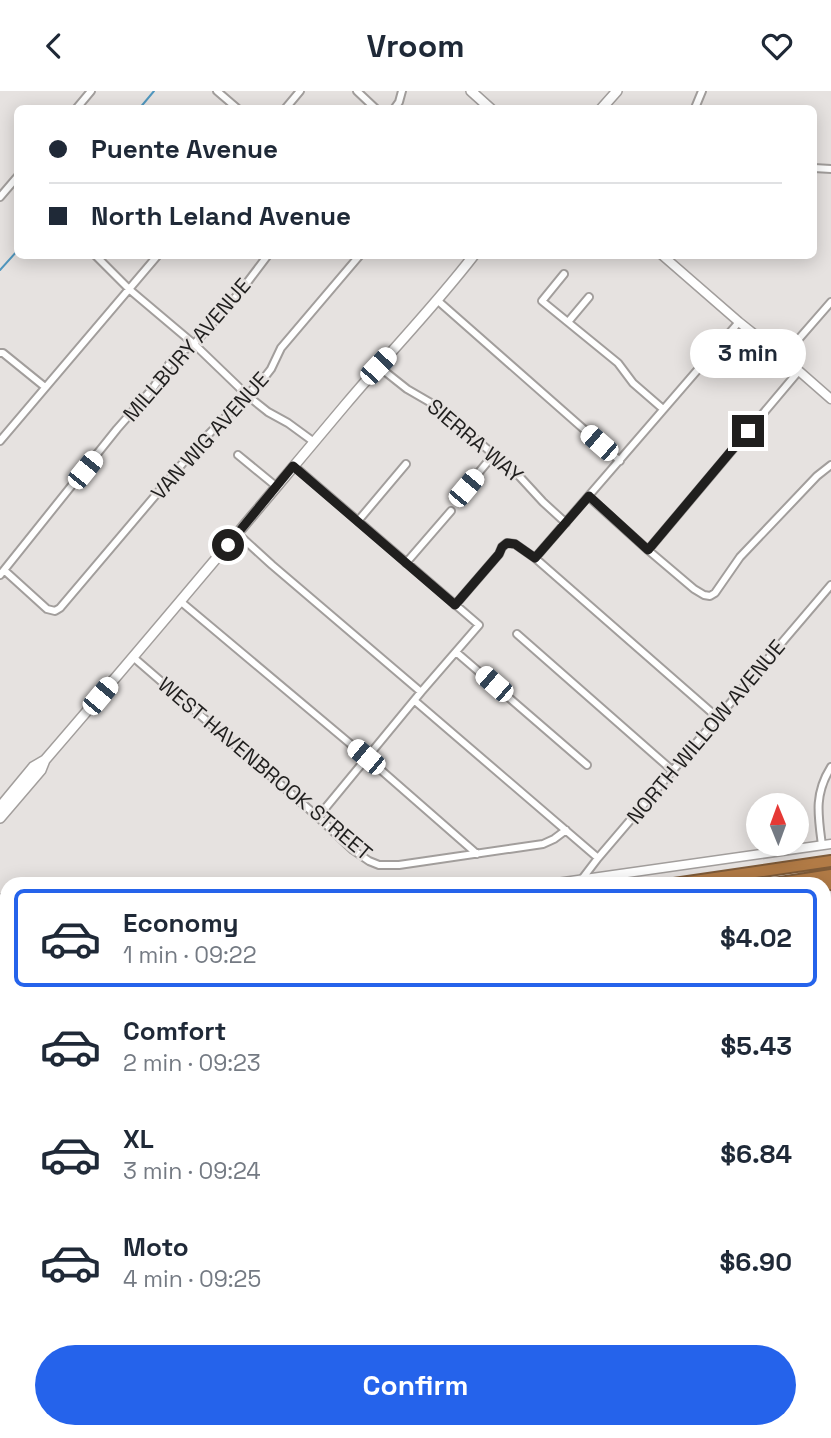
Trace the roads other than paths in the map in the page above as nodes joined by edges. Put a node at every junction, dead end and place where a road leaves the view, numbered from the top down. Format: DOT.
graph roads {
  1 [pos="91,91"];
  2 [pos="218,91"];
  3 [pos="300,91"];
  4 [pos="357,91"];
  5 [pos="471,91"];
  6 [pos="616,91"];
  7 [pos="79,105"];
  8 [pos="234,105"];
  9 [pos="288,105"];
  10 [pos="372,105"];
  11 [pos="487,105"];
  12 [pos="604,105"];
  13 [pos="817,168"];
  14 [pos="831,169"];
  15 [pos="14,181"];
  16 [pos="0,197"];
  17 [pos="99,259"];
  18 [pos="155,259"];
  19 [pos="265,259"];
  20 [pos="357,259"];
  21 [pos="471,259"];
  22 [pos="667,259"];
  23 [pos="564,274"];
  24 [pos="130,290"];
  25 [pos="589,297"];
  26 [pos="437,300"];
  27 [pos="831,302"];
  28 [pos="568,322"];
  29 [pos="739,322"];
  30 [pos="194,344"];
  31 [pos="0,354"];
  32 [pos="783,357"];
  33 [pos="378,366"];
  34 [pos="799,372"];
  35 [pos="44,389"];
  36 [pos="247,396"];
  37 [pos="831,400"];
  38 [pos="663,409"];
  39 [pos="0,441"];
  40 [pos="314,442"];
  41 [pos="494,454"];
  42 [pos="238,455"];
  43 [pos="620,461"];
  44 [pos="406,464"];
  45 [pos="831,465"];
  46 [pos="293,466"];
  47 [pos="277,487"];
  48 [pos="466,488"];
  49 [pos="589,496"];
  50 [pos="451,511"];
  51 [pos="358,521"];
  52 [pos="566,523"];
  53 [pos="238,534"];
  54 [pos="648,550"];
  55 [pos="535,558"];
  56 [pos="406,563"];
  57 [pos="2,573"];
  58 [pos="831,585"];
  59 [pos="180,601"];
  60 [pos="455,605"];
  61 [pos="517,634"];
  62 [pos="456,652"];
  63 [pos="133,657"];
  64 [pos="421,692"];
  65 [pos="415,701"];
  66 [pos="718,717"];
  67 [pos="366,757"];
  68 [pos="45,760"];
  69 [pos="587,765"];
  70 [pos="831,767"];
  71 [pos="673,771"];
  72 [pos="0,807"];
  73 [pos="318,817"];
  74 [pos="0,818"];
  75 [pos="566,829"];
  76 [pos="827,844"];
  77 [pos="477,854"];
  78 [pos="598,858"];
  79 [pos="831,861"];
  80 [pos="831,868"];
  81 [pos="584,877"];
  82 [pos="596,877"];
  83 [pos="722,877"];
  84 [pos="767,877"];
  1 -- 7 [label="street"];
  2 -- 8 [label="street"];
  3 -- 9 [label="street"];
  4 -- 10 [label="street"];
  5 -- 11 [label="main road"];
  6 -- 12 [label="main road"];
  13 -- 14 [label="street"];
  15 -- 16 [label="street"];
  17 -- 24 [label="street"];
  18 -- 24 [label="street"];
  19 -- 30 [label="street, MILLBURY AVENUE"];
  20 -- 36 [label="street, VAN WIG AVENUE"];
  21 -- 26 [label="main road"];
  22 -- 29 [label="street"];
  23 -- 28 [label="street"];
  24 -- 30 [label="street"];
  24 -- 35 [label="street"];
  25 -- 28 [label="street"];
  26 -- 33 [label="main road"];
  26 -- 43 [label="street"];
  27 -- 32 [label="street"];
  28 -- 38 [label="street"];
  29 -- 32 [label="street"];
  29 -- 38 [label="street"];
  30 -- 36 [label="street"];
  30 -- 57 [label="street, MILLBURY AVENUE"];
  31 -- 35 [label="street"];
  32 -- 34 [label="street"];
  33 -- 40 [label="main road"];
  33 -- 41 [label="street, SIERRA WAY"];
  34 -- 37 [label="street"];
  34 -- 54 [label="street"];
  35 -- 39 [label="street"];
  36 -- 40 [label="street"];
  36 -- 57 [label="street, VAN WIG AVENUE"];
  38 -- 43 [label="street"];
  40 -- 46 [label="main road"];
  41 -- 48 [label="street"];
  41 -- 52 [label="street, SIERRA WAY"];
  42 -- 47 [label="street"];
  43 -- 49 [label="street"];
  44 -- 51 [label="street"];
  45 -- 54 [label="street"];
  46 -- 47 [label="main road"];
  46 -- 51 [label="street"];
  47 -- 53 [label="main road"];
  49 -- 52 [label="street"];
  49 -- 54 [label="street"];
  50 -- 56 [label="street"];
  51 -- 56 [label="street"];
  52 -- 55 [label="street"];
  53 -- 59 [label="main road"];
  53 -- 64 [label="street"];
  55 -- 60 [label="street"];
  55 -- 66 [label="street"];
  56 -- 60 [label="street"];
  58 -- 66 [label="street, NORTH WILLOW AVENUE"];
  59 -- 63 [label="main road"];
  59 -- 67 [label="street"];
  60 -- 62 [label="street"];
  61 -- 71 [label="street"];
  62 -- 64 [label="street"];
  62 -- 69 [label="street"];
  63 -- 68 [label="main road"];
  63 -- 73 [label="street, WEST HAVENBROOK STREET"];
  64 -- 65 [label="street"];
  65 -- 67 [label="street"];
  65 -- 75 [label="street"];
  66 -- 71 [label="street, NORTH WILLOW AVENUE"];
  67 -- 73 [label="street"];
  67 -- 77 [label="street"];
  68 -- 72 [label="main road"];
  68 -- 74 [label="main road"];
  70 -- 76 [label="street"];
  71 -- 78 [label="street, NORTH WILLOW AVENUE"];
  73 -- 77 [label="street, WEST HAVENBROOK STREET"];
  75 -- 77 [label="street, WEST HAVENBROOK STREET"];
  75 -- 78 [label="street"];
  76 -- 82 [label="street"];
  78 -- 81 [label="street, NORTH WILLOW AVENUE"];
  79 -- 83 [label="highway"];
  80 -- 84 [label="highway"];
}
